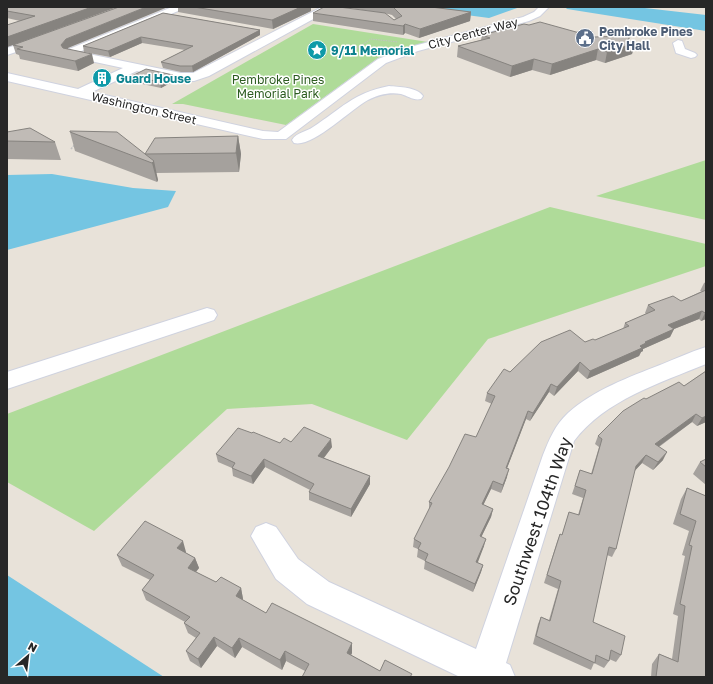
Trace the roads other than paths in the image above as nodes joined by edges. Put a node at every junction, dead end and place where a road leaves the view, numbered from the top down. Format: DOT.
graph roads {
  1 [pos="180,7"];
  2 [pos="313,7"];
  3 [pos="544,7"];
  4 [pos="325,9"];
  5 [pos="338,11"];
  6 [pos="162,14"];
  7 [pos="184,18"];
  8 [pos="261,31"];
  9 [pos="279,34"];
  10 [pos="48,38"];
  11 [pos="678,44"];
  12 [pos="7,52"];
  13 [pos="691,55"];
  14 [pos="122,65"];
  15 [pos="134,68"];
  16 [pos="108,76"];
  17 [pos="7,77"];
  18 [pos="74,92"];
  19 [pos="417,96"];
  20 [pos="281,136"];
  21 [pos="299,140"];
  22 [pos="207,315"];
  23 [pos="706,355"];
  24 [pos="7,381"];
  25 [pos="266,536"];
  26 [pos="492,674"];
  1 -- 6 [label="street"];
  2 -- 4 [label="street"];
  3 -- 20 [label="street, City Center Way"];
  4 -- 5 [label="street"];
  4 -- 9 [label="street"];
  6 -- 7 [label="street"];
  6 -- 14 [label="street"];
  8 -- 9 [label="street"];
  9 -- 15 [label="street"];
  10 -- 12 [label="street"];
  11 -- 13 [label="street"];
  14 -- 15 [label="street"];
  14 -- 16 [label="street"];
  15 -- 16 [label="street"];
  16 -- 18 [label="street"];
  17 -- 18 [label="street, Washington Street"];
  18 -- 20 [label="street, Washington Street"];
  19 -- 21 [label="street"];
  22 -- 24 [label="street"];
  23 -- 26 [label="street, Southwest 104th Way"];
  25 -- 26 [label="street"];
}
